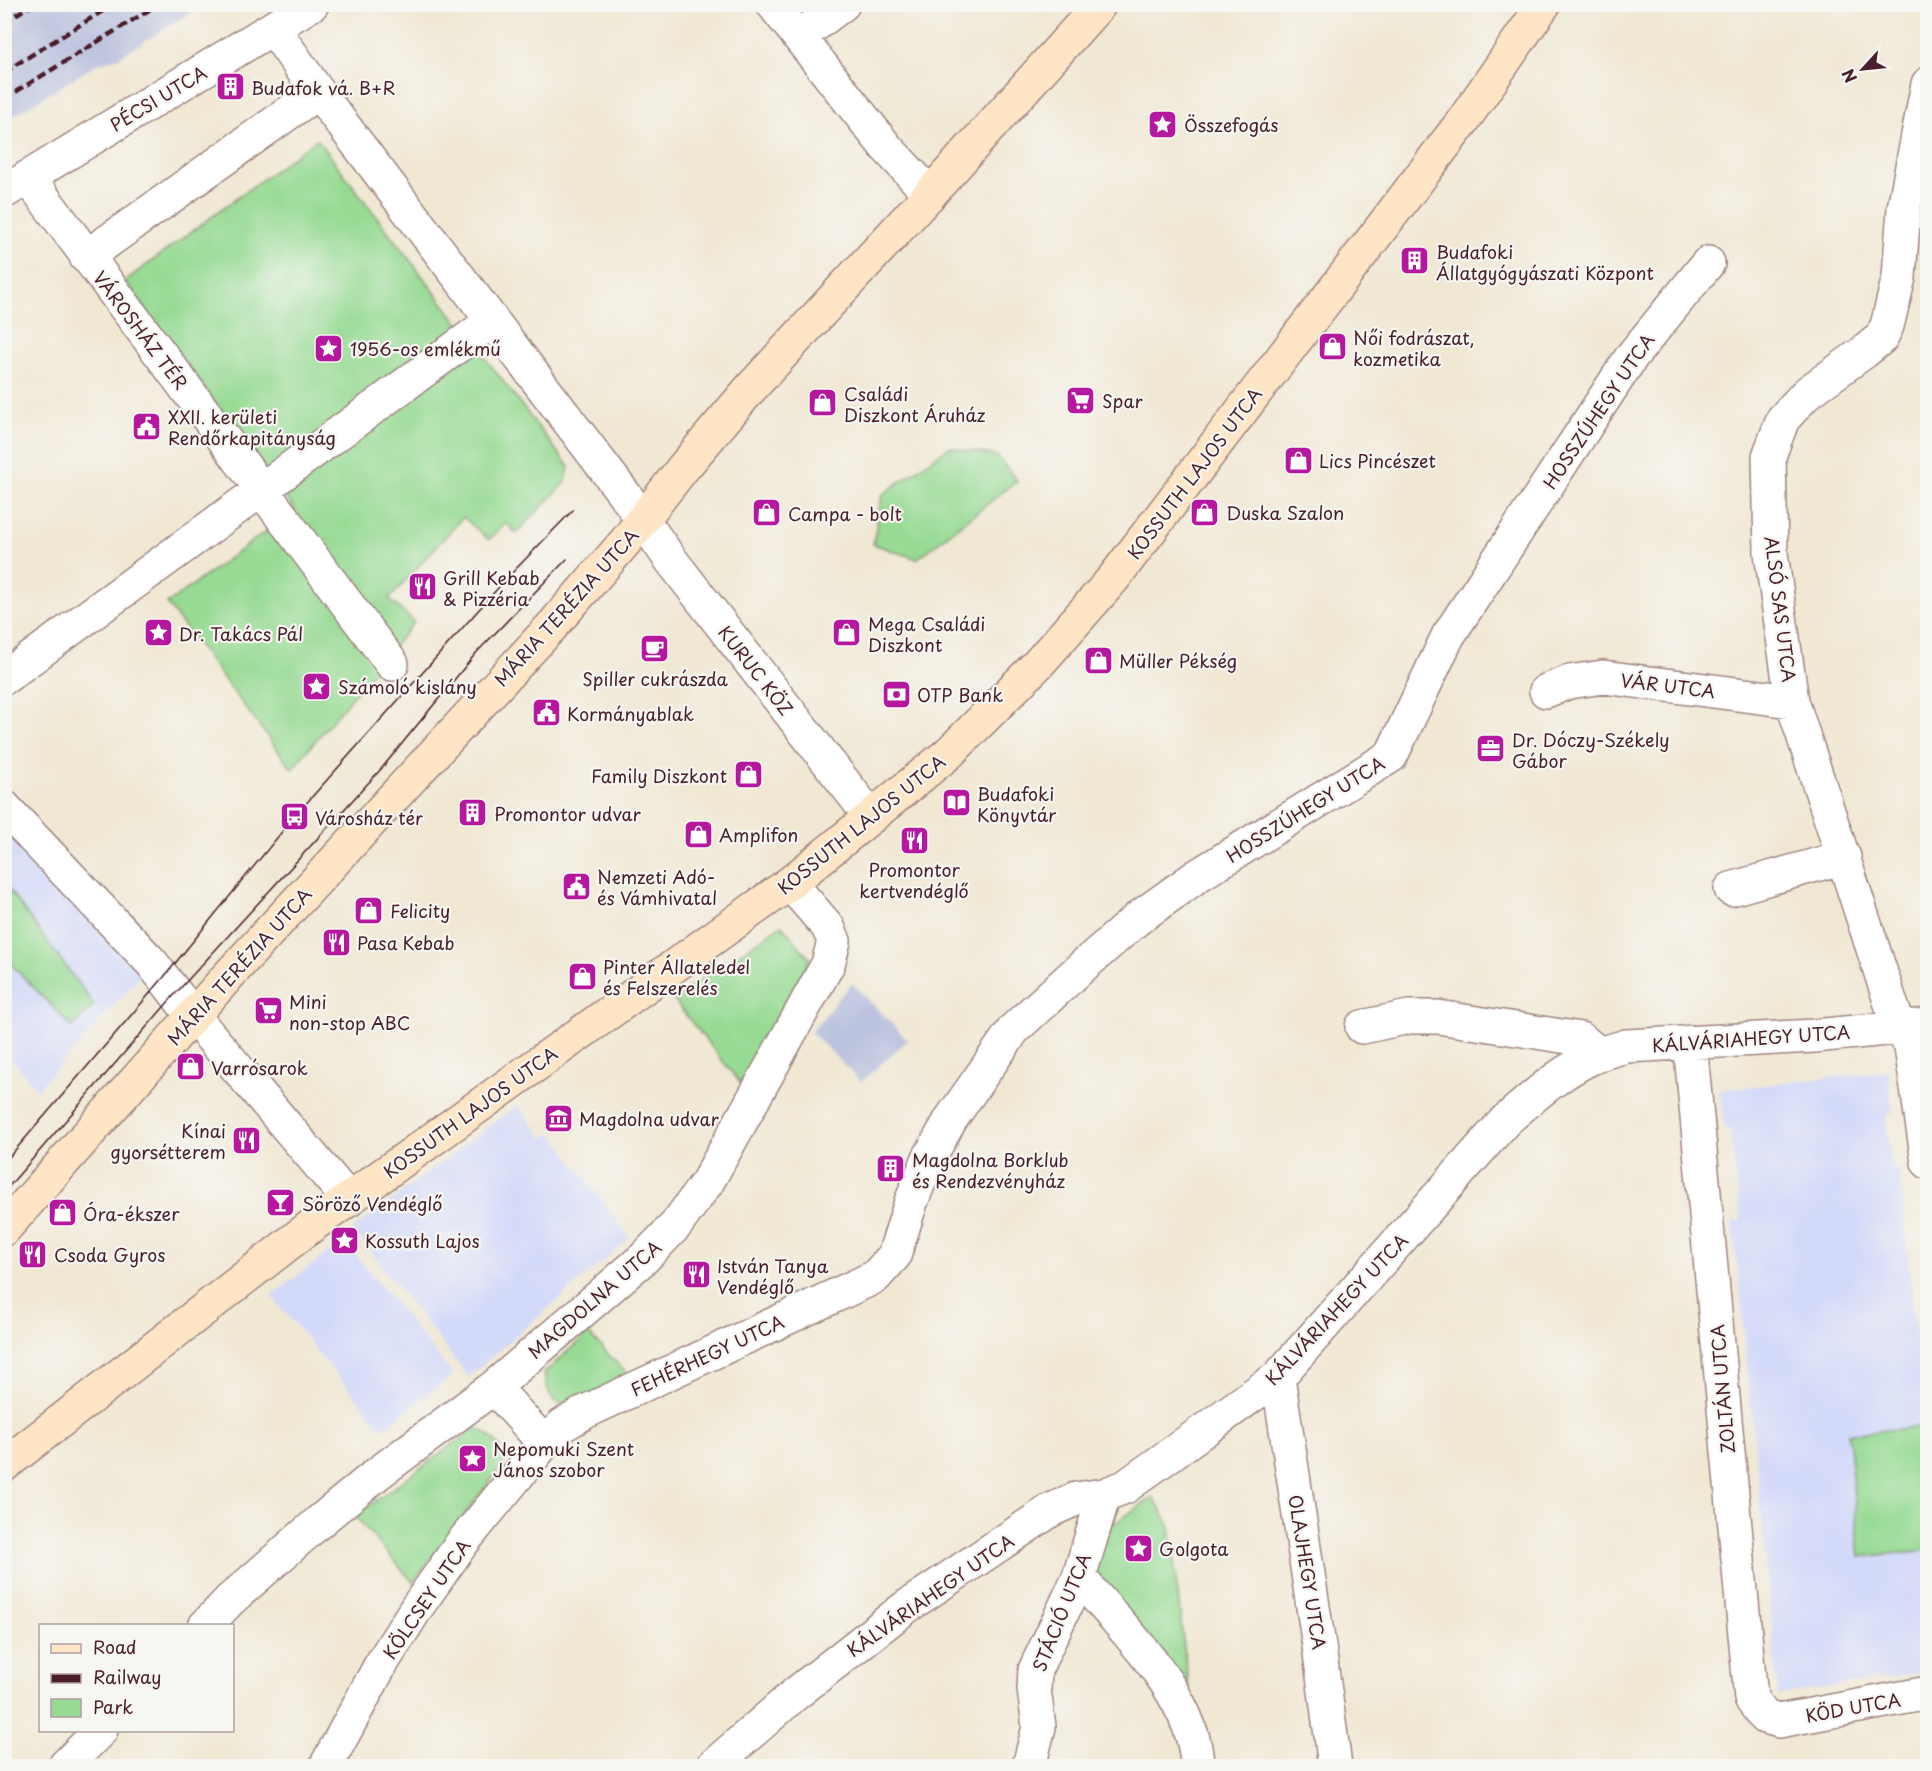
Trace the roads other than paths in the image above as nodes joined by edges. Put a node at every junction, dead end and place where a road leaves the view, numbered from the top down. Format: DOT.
graph roads {
  1 [pos="312,4"];
  2 [pos="773,4"];
  3 [pos="843,4"];
  4 [pos="1100,4"];
  5 [pos="1544,4"];
  6 [pos="273,28"];
  7 [pos="799,37"];
  8 [pos="1928,84"];
  9 [pos="318,92"];
  10 [pos="16,184"];
  11 [pos="930,194"];
  12 [pos="86,257"];
  13 [pos="1708,263"];
  14 [pos="492,321"];
  15 [pos="260,490"];
  16 [pos="643,520"];
  17 [pos="392,663"];
  18 [pos="4,678"];
  19 [pos="1546,691"];
  20 [pos="1792,701"];
  21 [pos="4,807"];
  22 [pos="871,817"];
  23 [pos="1844,857"];
  24 [pos="790,883"];
  25 [pos="1731,889"];
  26 [pos="193,1016"];
  27 [pos="1915,1026"];
  28 [pos="1362,1027"];
  29 [pos="1690,1042"];
  30 [pos="1599,1054"];
  31 [pos="1928,1162"];
  32 [pos="348,1200"];
  33 [pos="4,1228"];
  34 [pos="875,1277"];
  35 [pos="1278,1377"];
  36 [pos="494,1387"];
  37 [pos="544,1443"];
  38 [pos="4,1465"];
  39 [pos="1104,1495"];
  40 [pos="1078,1577"];
  41 [pos="207,1624"];
  42 [pos="1928,1694"];
  43 [pos="1779,1721"];
  44 [pos="99,1732"];
  45 [pos="65,1767"];
  46 [pos="326,1767"];
  47 [pos="713,1767"];
  48 [pos="1029,1767"];
  49 [pos="1197,1767"];
  50 [pos="1335,1767"];
  1 -- 6 [label="street, PÉCSI UTCA"];
  2 -- 7 [label="street"];
  3 -- 7 [label="street"];
  4 -- 11 [label="main road, MÁRIA TERÉZIA UTCA"];
  5 -- 22 [label="main road, KOSSUTH LAJOS UTCA"];
  6 -- 9 [label="street"];
  6 -- 10 [label="street, PÉCSI UTCA"];
  7 -- 11 [label="street"];
  8 -- 20 [label="street, ALSÓ SAS UTCA"];
  9 -- 12 [label="street, VÁROSHÁZ TÉR"];
  9 -- 14 [label="street"];
  10 -- 12 [label="street, VÁROSHÁZ TÉR"];
  11 -- 16 [label="main road, MÁRIA TERÉZIA UTCA"];
  12 -- 15 [label="street, VÁROSHÁZ TÉR"];
  13 -- 34 [label="street, HOSSZÚHEGY UTCA"];
  14 -- 15 [label="street"];
  14 -- 16 [label="street"];
  15 -- 17 [label="street, VÁROSHÁZ TÉR"];
  15 -- 18 [label="street"];
  16 -- 22 [label="street, KURUC KÖZ"];
  16 -- 26 [label="main road, MÁRIA TERÉZIA UTCA"];
  19 -- 20 [label="street, VÁR UTCA"];
  20 -- 23 [label="street, ALSÓ SAS UTCA"];
  21 -- 26 [label="street"];
  22 -- 24 [label="main road, KOSSUTH LAJOS UTCA"];
  23 -- 25 [label="street"];
  23 -- 27 [label="street, ALSÓ SAS UTCA"];
  24 -- 32 [label="main road, KOSSUTH LAJOS UTCA"];
  24 -- 36 [label="street, MAGDOLNA UTCA"];
  26 -- 32 [label="street"];
  26 -- 33 [label="main road, MÁRIA TERÉZIA UTCA"];
  27 -- 29 [label="street, KÁLVÁRIAHEGY UTCA"];
  27 -- 31 [label="street, ALSÓ SAS UTCA"];
  28 -- 30 [label="street"];
  29 -- 30 [label="street, KÁLVÁRIAHEGY UTCA"];
  29 -- 43 [label="street, ZOLTÁN UTCA"];
  30 -- 35 [label="street, KÁLVÁRIAHEGY UTCA"];
  32 -- 38 [label="main road, KOSSUTH LAJOS UTCA"];
  34 -- 37 [label="street, FEHÉRHEGY UTCA"];
  35 -- 39 [label="street, KÁLVÁRIAHEGY UTCA"];
  35 -- 50 [label="street, OLAJHEGY UTCA"];
  36 -- 37 [label="street"];
  36 -- 41 [label="street, MAGDOLNA UTCA"];
  37 -- 46 [label="street, KÖLCSEY UTCA"];
  39 -- 40 [label="street, STÁCIÓ UTCA"];
  39 -- 47 [label="street, KÁLVÁRIAHEGY UTCA"];
  40 -- 48 [label="street, STÁCIÓ UTCA"];
  40 -- 49 [label="street"];
  42 -- 43 [label="street, KÖD UTCA"];
  44 -- 45 [label="street"];
}
